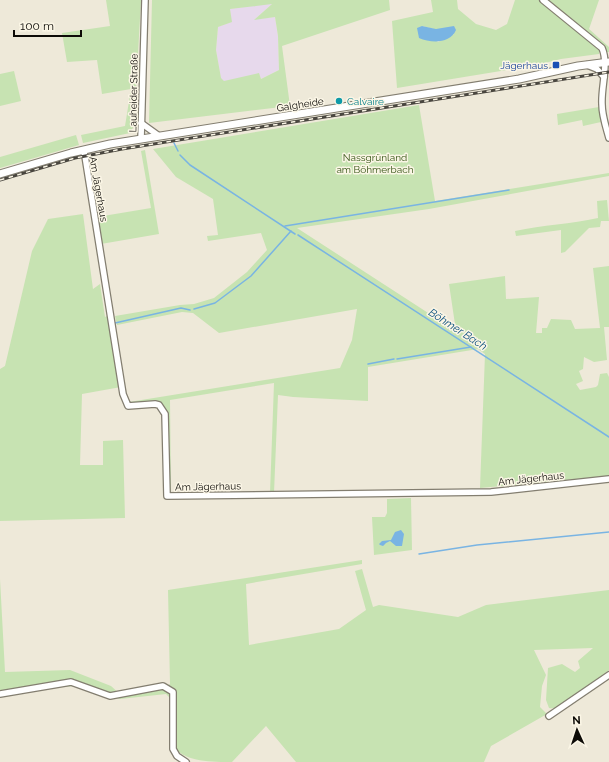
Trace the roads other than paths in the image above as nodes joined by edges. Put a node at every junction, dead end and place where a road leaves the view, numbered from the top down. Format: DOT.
graph roads {
  1 [pos="145,0"];
  2 [pos="543,0"];
  3 [pos="607,62"];
  4 [pos="588,65"];
  5 [pos="604,77"];
  6 [pos="141,123"];
  7 [pos="159,136"];
  8 [pos="609,138"];
  9 [pos="142,139"];
  10 [pos="83,150"];
  11 [pos="0,174"];
  12 [pos="609,479"];
  13 [pos="609,675"];
  14 [pos="0,694"];
  15 [pos="549,716"];
  16 [pos="186,762"];
  1 -- 6 [label="street, Lauheider Straße"];
  2 -- 3 [label="street"];
  3 -- 4 [label="main road, Galgheide"];
  3 -- 5 [label="street"];
  4 -- 5 [label="street"];
  4 -- 7 [label="main road, Galgheide"];
  5 -- 8 [label="street"];
  6 -- 7 [label="street"];
  6 -- 9 [label="street, Lauheider Straße"];
  7 -- 9 [label="main road, Galgheide"];
  9 -- 10 [label="main road, Galgheide"];
  10 -- 11 [label="main road, Galgheide"];
  10 -- 12 [label="street, Am Jägerhaus"];
  13 -- 15 [label="street"];
  14 -- 16 [label="street"];
}
